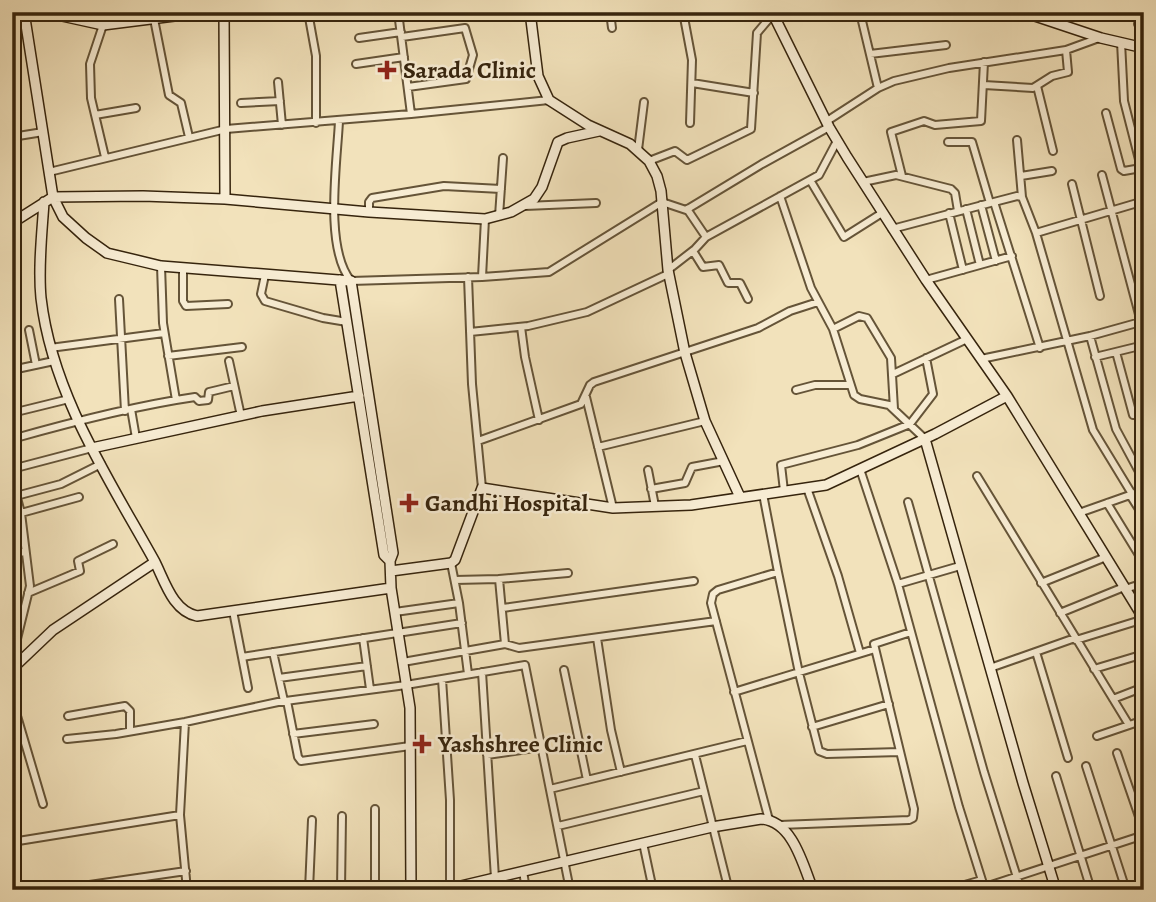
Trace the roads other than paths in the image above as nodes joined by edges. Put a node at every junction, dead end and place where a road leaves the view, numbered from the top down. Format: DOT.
graph roads {
  1 [pos="127,12"];
  2 [pos="206,12"];
  3 [pos="224,12"];
  4 [pos="308,12"];
  5 [pos="398,12"];
  6 [pos="530,12"];
  7 [pos="610,12"];
  8 [pos="683,12"];
  9 [pos="1023,12"];
  10 [pos="1141,12"];
  11 [pos="24,13"];
  12 [pos="772,13"];
  13 [pos="63,14"];
  14 [pos="154,19"];
  15 [pos="862,21"];
  16 [pos="124,23"];
  17 [pos="12,24"];
  18 [pos="1138,24"];
  19 [pos="103,25"];
  20 [pos="612,27"];
  21 [pos="401,34"];
  22 [pos="359,38"];
  23 [pos="1101,38"];
  24 [pos="1121,43"];
  25 [pos="946,45"];
  26 [pos="1144,48"];
  27 [pos="1066,50"];
  28 [pos="870,54"];
  29 [pos="404,57"];
  30 [pos="984,62"];
  31 [pos="356,64"];
  32 [pos="278,82"];
  33 [pos="692,83"];
  34 [pos="984,85"];
  35 [pos="1037,86"];
  36 [pos="408,87"];
  37 [pos="878,88"];
  38 [pos="754,93"];
  39 [pos="549,100"];
  40 [pos="280,101"];
  41 [pos="643,102"];
  42 [pos="241,103"];
  43 [pos="136,108"];
  44 [pos="1106,113"];
  45 [pos="411,114"];
  46 [pos="95,115"];
  47 [pos="339,121"];
  48 [pos="316,123"];
  49 [pos="690,123"];
  50 [pos="828,124"];
  51 [pos="282,125"];
  52 [pos="226,129"];
  53 [pos="599,131"];
  54 [pos="43,132"];
  55 [pos="12,137"];
  56 [pos="189,137"];
  57 [pos="1017,140"];
  58 [pos="837,141"];
  59 [pos="948,142"];
  60 [pos="638,150"];
  61 [pos="1053,151"];
  62 [pos="106,157"];
  63 [pos="503,158"];
  64 [pos="649,162"];
  65 [pos="1141,168"];
  66 [pos="1052,171"];
  67 [pos="49,172"];
  68 [pos="1102,175"];
  69 [pos="902,176"];
  70 [pos="1021,176"];
  71 [pos="1144,179"];
  72 [pos="810,180"];
  73 [pos="863,182"];
  74 [pos="1072,184"];
  75 [pos="501,189"];
  76 [pos="780,196"];
  77 [pos="1022,197"];
  78 [pos="48,199"];
  79 [pos="225,199"];
  80 [pos="1144,201"];
  81 [pos="662,202"];
  82 [pos="992,202"];
  83 [pos="596,203"];
  84 [pos="981,205"];
  85 [pos="525,206"];
  86 [pos="334,209"];
  87 [pos="687,209"];
  88 [pos="962,210"];
  89 [pos="369,212"];
  90 [pos="1111,212"];
  91 [pos="882,213"];
  92 [pos="949,213"];
  93 [pos="499,216"];
  94 [pos="485,219"];
  95 [pos="1080,221"];
  96 [pos="12,223"];
  97 [pos="892,229"];
  98 [pos="1036,233"];
  99 [pos="706,237"];
  100 [pos="693,251"];
  101 [pos="1012,256"];
  102 [pos="996,261"];
  103 [pos="980,265"];
  104 [pos="161,266"];
  105 [pos="183,268"];
  106 [pos="963,270"];
  107 [pos="668,272"];
  108 [pos="265,275"];
  109 [pos="342,276"];
  110 [pos="467,277"];
  111 [pos="482,277"];
  112 [pos="926,280"];
  113 [pos="351,281"];
  114 [pos="1100,296"];
  115 [pos="119,299"];
  116 [pos="748,299"];
  117 [pos="818,302"];
  118 [pos="228,304"];
  119 [pos="347,321"];
  120 [pos="1142,322"];
  121 [pos="521,327"];
  122 [pos="833,329"];
  123 [pos="29,330"];
  124 [pos="470,331"];
  125 [pos="164,333"];
  126 [pos="1090,337"];
  127 [pos="120,339"];
  128 [pos="967,339"];
  129 [pos="12,340"];
  130 [pos="1069,341"];
  131 [pos="1142,345"];
  132 [pos="242,347"];
  133 [pos="50,348"];
  134 [pos="1040,348"];
  135 [pos="1116,352"];
  136 [pos="685,354"];
  137 [pos="168,356"];
  138 [pos="1096,357"];
  139 [pos="926,358"];
  140 [pos="981,359"];
  141 [pos="1144,360"];
  142 [pos="54,361"];
  143 [pos="229,361"];
  144 [pos="36,365"];
  145 [pos="14,369"];
  146 [pos="893,374"];
  147 [pos="850,385"];
  148 [pos="234,386"];
  149 [pos="796,390"];
  150 [pos="585,395"];
  151 [pos="359,396"];
  152 [pos="1007,396"];
  153 [pos="69,399"];
  154 [pos="176,400"];
  155 [pos="894,409"];
  156 [pos="128,410"];
  157 [pos="12,413"];
  158 [pos="1133,415"];
  159 [pos="241,416"];
  160 [pos="79,420"];
  161 [pos="539,420"];
  162 [pos="705,421"];
  163 [pos="910,424"];
  164 [pos="136,438"];
  165 [pos="12,439"];
  166 [pos="925,439"];
  167 [pos="478,441"];
  168 [pos="92,447"];
  169 [pos="598,447"];
  170 [pos="724,461"];
  171 [pos="101,464"];
  172 [pos="12,469"];
  173 [pos="860,469"];
  174 [pos="648,470"];
  175 [pos="977,476"];
  176 [pos="12,479"];
  177 [pos="1144,481"];
  178 [pos="482,488"];
  179 [pos="807,488"];
  180 [pos="651,489"];
  181 [pos="1144,490"];
  182 [pos="785,491"];
  183 [pos="763,494"];
  184 [pos="1131,495"];
  185 [pos="79,497"];
  186 [pos="740,497"];
  187 [pos="380,498"];
  188 [pos="15,502"];
  189 [pos="908,502"];
  190 [pos="1107,503"];
  191 [pos="655,506"];
  192 [pos="613,508"];
  193 [pos="20,513"];
  194 [pos="1079,513"];
  195 [pos="1144,517"];
  196 [pos="22,525"];
  197 [pos="12,529"];
  198 [pos="113,544"];
  199 [pos="25,551"];
  200 [pos="12,557"];
  201 [pos="1106,557"];
  202 [pos="1142,559"];
  203 [pos="155,562"];
  204 [pos="452,563"];
  205 [pos="960,566"];
  206 [pos="391,572"];
  207 [pos="778,572"];
  208 [pos="568,573"];
  209 [pos="929,575"];
  210 [pos="499,579"];
  211 [pos="455,580"];
  212 [pos="694,581"];
  213 [pos="1041,583"];
  214 [pos="1144,583"];
  215 [pos="898,584"];
  216 [pos="391,588"];
  217 [pos="1125,588"];
  218 [pos="28,593"];
  219 [pos="459,603"];
  220 [pos="503,608"];
  221 [pos="233,611"];
  222 [pos="395,612"];
  223 [pos="1060,613"];
  224 [pos="1144,619"];
  225 [pos="716,621"];
  226 [pos="462,623"];
  227 [pos="911,632"];
  228 [pos="398,633"];
  229 [pos="363,638"];
  230 [pos="597,638"];
  231 [pos="1076,639"];
  232 [pos="14,644"];
  233 [pos="505,644"];
  234 [pos="875,649"];
  235 [pos="465,651"];
  236 [pos="273,652"];
  237 [pos="1036,652"];
  238 [pos="860,653"];
  239 [pos="1144,654"];
  240 [pos="242,657"];
  241 [pos="21,660"];
  242 [pos="402,662"];
  243 [pos="367,666"];
  244 [pos="990,668"];
  245 [pos="12,669"];
  246 [pos="1094,669"];
  247 [pos="564,670"];
  248 [pos="482,672"];
  249 [pos="799,673"];
  250 [pos="468,674"];
  251 [pos="279,678"];
  252 [pos="442,679"];
  253 [pos="406,685"];
  254 [pos="1144,687"];
  255 [pos="248,688"];
  256 [pos="370,690"];
  257 [pos="734,692"];
  258 [pos="12,699"];
  259 [pos="1113,699"];
  260 [pos="286,701"];
  261 [pos="889,704"];
  262 [pos="68,716"];
  263 [pos="1144,720"];
  264 [pos="185,722"];
  265 [pos="374,724"];
  266 [pos="1129,725"];
  267 [pos="812,727"];
  268 [pos="130,731"];
  269 [pos="293,734"];
  270 [pos="1097,736"];
  271 [pos="68,739"];
  272 [pos="747,741"];
  273 [pos="410,746"];
  274 [pos="541,747"];
  275 [pos="901,752"];
  276 [pos="1117,753"];
  277 [pos="487,755"];
  278 [pos="695,755"];
  279 [pos="1068,758"];
  280 [pos="1086,766"];
  281 [pos="621,772"];
  282 [pos="1056,776"];
  283 [pos="587,780"];
  284 [pos="550,789"];
  285 [pos="704,791"];
  286 [pos="43,804"];
  287 [pos="375,809"];
  288 [pos="180,815"];
  289 [pos="342,816"];
  290 [pos="312,820"];
  291 [pos="769,820"];
  292 [pos="780,825"];
  293 [pos="558,826"];
  294 [pos="712,827"];
  295 [pos="1144,833"];
  296 [pos="12,842"];
  297 [pos="643,843"];
  298 [pos="1112,846"];
  299 [pos="1082,856"];
  300 [pos="565,861"];
  301 [pos="1049,867"];
  302 [pos="186,871"];
  303 [pos="523,871"];
  304 [pos="1017,877"];
  305 [pos="490,882"];
  306 [pos="727,883"];
  307 [pos="984,886"];
  308 [pos="450,889"];
  309 [pos="950,889"];
  310 [pos="55,890"];
  311 [pos="187,890"];
  312 [pos="309,890"];
  313 [pos="341,890"];
  314 [pos="375,890"];
  315 [pos="411,890"];
  316 [pos="526,890"];
  317 [pos="569,890"];
  318 [pos="653,890"];
  319 [pos="814,890"];
  320 [pos="1021,890"];
  321 [pos="1056,890"];
  322 [pos="1091,890"];
  323 [pos="1126,890"];
  1 -- 16 [label="street"];
  2 -- 14 [label="street"];
  3 -- 52 [label="street"];
  4 -- 48 [label="street"];
  5 -- 21 [label="street"];
  6 -- 39 [label="street"];
  7 -- 20 [label="street"];
  8 -- 33 [label="street"];
  9 -- 23 [label="street"];
  10 -- 18 [label="street"];
  11 -- 13 [label="street"];
  11 -- 17 [label="street"];
  11 -- 54 [label="street"];
  12 -- 38 [label="street"];
  12 -- 50 [label="street"];
  13 -- 19 [label="street"];
  14 -- 16 [label="street"];
  14 -- 56 [label="street"];
  15 -- 28 [label="street"];
  16 -- 19 [label="street"];
  19 -- 46 [label="street"];
  21 -- 22 [label="street"];
  21 -- 29 [label="street"];
  21 -- 36 [label="street"];
  23 -- 24 [label="street"];
  23 -- 27 [label="street"];
  24 -- 26 [label="street"];
  24 -- 65 [label="street"];
  25 -- 28 [label="street"];
  27 -- 30 [label="street"];
  27 -- 35 [label="street"];
  28 -- 37 [label="street"];
  29 -- 31 [label="street"];
  29 -- 36 [label="street"];
  30 -- 34 [label="street"];
  30 -- 37 [label="street"];
  32 -- 40 [label="street"];
  33 -- 38 [label="street"];
  33 -- 49 [label="street"];
  34 -- 35 [label="street"];
  34 -- 69 [label="street"];
  35 -- 61 [label="street"];
  36 -- 45 [label="street"];
  37 -- 50 [label="street"];
  38 -- 64 [label="street"];
  39 -- 45 [label="street"];
  39 -- 53 [label="street"];
  40 -- 42 [label="street"];
  40 -- 51 [label="street"];
  41 -- 60 [label="street"];
  43 -- 46 [label="street"];
  44 -- 65 [label="street"];
  45 -- 47 [label="street"];
  46 -- 62 [label="street"];
  47 -- 48 [label="street"];
  47 -- 86 [label="street"];
  48 -- 51 [label="street"];
  50 -- 58 [label="street"];
  50 -- 87 [label="street"];
  51 -- 52 [label="street"];
  52 -- 56 [label="street"];
  52 -- 79 [label="street"];
  53 -- 60 [label="street"];
  53 -- 85 [label="street"];
  54 -- 55 [label="street"];
  54 -- 67 [label="street"];
  56 -- 62 [label="street"];
  57 -- 70 [label="street"];
  58 -- 72 [label="street"];
  58 -- 73 [label="street"];
  59 -- 82 [label="street"];
  60 -- 64 [label="street"];
  62 -- 67 [label="street"];
  63 -- 75 [label="street"];
  64 -- 81 [label="street"];
  65 -- 71 [label="street"];
  66 -- 70 [label="street"];
  67 -- 78 [label="street"];
  68 -- 90 [label="street"];
  69 -- 73 [label="street"];
  69 -- 88 [label="street"];
  70 -- 77 [label="street"];
  72 -- 76 [label="street"];
  72 -- 91 [label="street"];
  73 -- 91 [label="street"];
  74 -- 95 [label="street"];
  75 -- 89 [label="street"];
  75 -- 93 [label="street"];
  76 -- 99 [label="street"];
  76 -- 117 [label="street"];
  77 -- 82 [label="street"];
  77 -- 98 [label="street"];
  78 -- 79 [label="street"];
  78 -- 96 [label="street"];
  78 -- 104 [label="street"];
  78 -- 133 [label="street"];
  79 -- 86 [label="street"];
  80 -- 90 [label="street"];
  81 -- 87 [label="street"];
  81 -- 107 [label="street"];
  81 -- 111 [label="street"];
  82 -- 84 [label="street"];
  82 -- 101 [label="street"];
  83 -- 85 [label="street"];
  84 -- 88 [label="street"];
  84 -- 102 [label="street"];
  85 -- 93 [label="street"];
  86 -- 89 [label="street"];
  86 -- 109 [label="street"];
  87 -- 99 [label="street"];
  88 -- 92 [label="street"];
  88 -- 103 [label="street"];
  89 -- 94 [label="street"];
  90 -- 95 [label="street"];
  90 -- 120 [label="street"];
  91 -- 97 [label="street"];
  92 -- 97 [label="street"];
  92 -- 106 [label="street"];
  93 -- 94 [label="street"];
  94 -- 111 [label="street"];
  95 -- 98 [label="street"];
  95 -- 114 [label="street"];
  97 -- 112 [label="street"];
  98 -- 130 [label="street"];
  99 -- 100 [label="street"];
  100 -- 107 [label="street"];
  100 -- 116 [label="street"];
  101 -- 102 [label="street"];
  101 -- 134 [label="street"];
  102 -- 103 [label="street"];
  103 -- 106 [label="street"];
  104 -- 105 [label="street"];
  104 -- 125 [label="street"];
  105 -- 108 [label="street"];
  105 -- 118 [label="street"];
  106 -- 112 [label="street"];
  107 -- 121 [label="street"];
  107 -- 136 [label="street"];
  108 -- 109 [label="street"];
  108 -- 119 [label="street"];
  109 -- 113 [label="street"];
  109 -- 119 [label="street"];
  110 -- 111 [label="street"];
  110 -- 113 [label="street"];
  110 -- 124 [label="street"];
  112 -- 128 [label="street"];
  113 -- 187 [label="street"];
  115 -- 127 [label="street"];
  117 -- 122 [label="street"];
  117 -- 136 [label="street"];
  119 -- 151 [label="street"];
  120 -- 126 [label="street"];
  121 -- 124 [label="street"];
  121 -- 161 [label="street"];
  122 -- 146 [label="street"];
  122 -- 147 [label="street"];
  123 -- 144 [label="street"];
  124 -- 167 [label="street"];
  125 -- 127 [label="street"];
  125 -- 137 [label="street"];
  126 -- 130 [label="street"];
  126 -- 138 [label="street"];
  127 -- 133 [label="street"];
  127 -- 156 [label="street"];
  128 -- 139 [label="street"];
  128 -- 140 [label="street"];
  129 -- 145 [label="street"];
  130 -- 134 [label="street"];
  130 -- 184 [label="street"];
  131 -- 135 [label="street"];
  131 -- 141 [label="street"];
  132 -- 137 [label="street"];
  133 -- 142 [label="street"];
  134 -- 140 [label="street"];
  135 -- 138 [label="street"];
  135 -- 158 [label="street"];
  136 -- 150 [label="street"];
  136 -- 162 [label="street"];
  137 -- 154 [label="street"];
  138 -- 177 [label="street"];
  139 -- 146 [label="street"];
  139 -- 163 [label="street"];
  140 -- 152 [label="street"];
  142 -- 144 [label="street"];
  142 -- 153 [label="street"];
  143 -- 148 [label="street"];
  144 -- 145 [label="street"];
  146 -- 155 [label="street"];
  147 -- 149 [label="street"];
  147 -- 155 [label="street"];
  148 -- 154 [label="street"];
  148 -- 159 [label="street"];
  150 -- 161 [label="street"];
  150 -- 169 [label="street"];
  151 -- 159 [label="street"];
  151 -- 187 [label="street"];
  152 -- 166 [label="street"];
  152 -- 194 [label="street"];
  153 -- 157 [label="street"];
  153 -- 160 [label="street"];
  154 -- 156 [label="street"];
  155 -- 163 [label="street"];
  156 -- 160 [label="street"];
  156 -- 164 [label="street"];
  159 -- 164 [label="street"];
  160 -- 165 [label="street"];
  160 -- 168 [label="street"];
  161 -- 167 [label="street"];
  162 -- 169 [label="street"];
  162 -- 170 [label="street"];
  163 -- 166 [label="street"];
  163 -- 182 [label="street"];
  164 -- 168 [label="street"];
  166 -- 173 [label="street"];
  166 -- 205 [label="street"];
  167 -- 178 [label="street"];
  168 -- 171 [label="street"];
  168 -- 172 [label="street"];
  169 -- 192 [label="street"];
  170 -- 180 [label="street"];
  170 -- 186 [label="street"];
  171 -- 188 [label="street"];
  171 -- 203 [label="street"];
  173 -- 179 [label="street"];
  173 -- 215 [label="street"];
  174 -- 180 [label="street"];
  175 -- 213 [label="street"];
  176 -- 188 [label="street"];
  178 -- 192 [label="street"];
  178 -- 204 [label="street"];
  179 -- 182 [label="street"];
  179 -- 238 [label="street"];
  180 -- 191 [label="street"];
  181 -- 184 [label="street"];
  182 -- 183 [label="street"];
  183 -- 186 [label="street"];
  183 -- 207 [label="street"];
  184 -- 190 [label="street"];
  184 -- 195 [label="street"];
  185 -- 193 [label="street"];
  186 -- 191 [label="street"];
  187 -- 206 [label="street"];
  188 -- 193 [label="street"];
  189 -- 209 [label="street"];
  190 -- 194 [label="street"];
  190 -- 202 [label="street"];
  191 -- 192 [label="street"];
  193 -- 196 [label="street"];
  194 -- 201 [label="street"];
  196 -- 197 [label="street"];
  196 -- 199 [label="street"];
  198 -- 218 [label="street"];
  199 -- 200 [label="street"];
  199 -- 218 [label="street"];
  201 -- 213 [label="street"];
  201 -- 217 [label="street"];
  203 -- 221 [label="street"];
  203 -- 241 [label="street"];
  204 -- 206 [label="street"];
  204 -- 211 [label="street"];
  205 -- 209 [label="street"];
  205 -- 244 [label="street"];
  206 -- 216 [label="street"];
  207 -- 225 [label="street"];
  207 -- 249 [label="street"];
  208 -- 210 [label="street"];
  209 -- 215 [label="street"];
  209 -- 304 [label="street"];
  210 -- 211 [label="street"];
  210 -- 220 [label="street"];
  211 -- 219 [label="street"];
  212 -- 220 [label="street"];
  213 -- 223 [label="street"];
  214 -- 217 [label="street"];
  215 -- 227 [label="street"];
  216 -- 221 [label="street"];
  216 -- 222 [label="street"];
  217 -- 223 [label="street"];
  217 -- 224 [label="street"];
  218 -- 232 [label="street"];
  219 -- 222 [label="street"];
  219 -- 226 [label="street"];
  220 -- 233 [label="street"];
  221 -- 240 [label="street"];
  222 -- 228 [label="street"];
  223 -- 231 [label="street"];
  224 -- 231 [label="street"];
  225 -- 230 [label="street"];
  225 -- 257 [label="street"];
  226 -- 228 [label="street"];
  226 -- 235 [label="street"];
  227 -- 234 [label="street"];
  227 -- 307 [label="street"];
  228 -- 229 [label="street"];
  228 -- 242 [label="street"];
  229 -- 236 [label="street"];
  229 -- 243 [label="street"];
  230 -- 233 [label="street"];
  230 -- 281 [label="street"];
  231 -- 237 [label="street"];
  231 -- 246 [label="street"];
  232 -- 241 [label="street"];
  233 -- 235 [label="street"];
  234 -- 238 [label="street"];
  234 -- 261 [label="street"];
  235 -- 242 [label="street"];
  235 -- 250 [label="street"];
  236 -- 240 [label="street"];
  236 -- 251 [label="street"];
  237 -- 244 [label="street"];
  237 -- 279 [label="street"];
  238 -- 249 [label="street"];
  239 -- 246 [label="street"];
  240 -- 255 [label="street"];
  241 -- 245 [label="street"];
  242 -- 253 [label="street"];
  243 -- 251 [label="street"];
  243 -- 256 [label="street"];
  244 -- 301 [label="street"];
  246 -- 259 [label="street"];
  247 -- 283 [label="street"];
  248 -- 250 [label="street"];
  248 -- 274 [label="street"];
  248 -- 277 [label="street"];
  249 -- 257 [label="street"];
  249 -- 267 [label="street"];
  250 -- 252 [label="street"];
  251 -- 260 [label="street"];
  252 -- 253 [label="street"];
  252 -- 308 [label="street"];
  253 -- 256 [label="street"];
  253 -- 273 [label="street"];
  254 -- 259 [label="street"];
  256 -- 260 [label="street"];
  257 -- 272 [label="street"];
  258 -- 286 [label="street"];
  259 -- 266 [label="street"];
  260 -- 264 [label="street"];
  260 -- 269 [label="street"];
  261 -- 267 [label="street"];
  261 -- 275 [label="street"];
  262 -- 268 [label="street"];
  263 -- 266 [label="street"];
  264 -- 268 [label="street"];
  264 -- 288 [label="street"];
  265 -- 269 [label="street"];
  266 -- 270 [label="street"];
  267 -- 275 [label="street"];
  268 -- 271 [label="street"];
  269 -- 273 [label="street"];
  272 -- 278 [label="street"];
  272 -- 291 [label="street"];
  273 -- 315 [label="street"];
  274 -- 277 [label="street"];
  274 -- 284 [label="street"];
  275 -- 292 [label="street"];
  276 -- 295 [label="street"];
  277 -- 305 [label="street"];
  278 -- 281 [label="street"];
  278 -- 285 [label="street"];
  280 -- 298 [label="street"];
  281 -- 283 [label="street"];
  282 -- 299 [label="street"];
  283 -- 284 [label="street"];
  284 -- 293 [label="street"];
  285 -- 293 [label="street"];
  285 -- 294 [label="street"];
  287 -- 314 [label="street"];
  288 -- 296 [label="street"];
  288 -- 302 [label="street"];
  289 -- 313 [label="street"];
  290 -- 312 [label="street"];
  291 -- 292 [label="street"];
  291 -- 294 [label="street"];
  292 -- 319 [label="street"];
  293 -- 300 [label="street"];
  294 -- 297 [label="street"];
  294 -- 306 [label="street"];
  295 -- 298 [label="street"];
  297 -- 300 [label="street"];
  297 -- 318 [label="street"];
  298 -- 299 [label="street"];
  298 -- 323 [label="street"];
  299 -- 301 [label="street"];
  299 -- 322 [label="street"];
  300 -- 303 [label="street"];
  300 -- 317 [label="street"];
  301 -- 304 [label="street"];
  301 -- 321 [label="street"];
  302 -- 310 [label="street"];
  302 -- 311 [label="street"];
  303 -- 305 [label="street"];
  303 -- 316 [label="street"];
  304 -- 307 [label="street"];
  304 -- 320 [label="street"];
  305 -- 308 [label="street"];
  307 -- 309 [label="street"];
}
